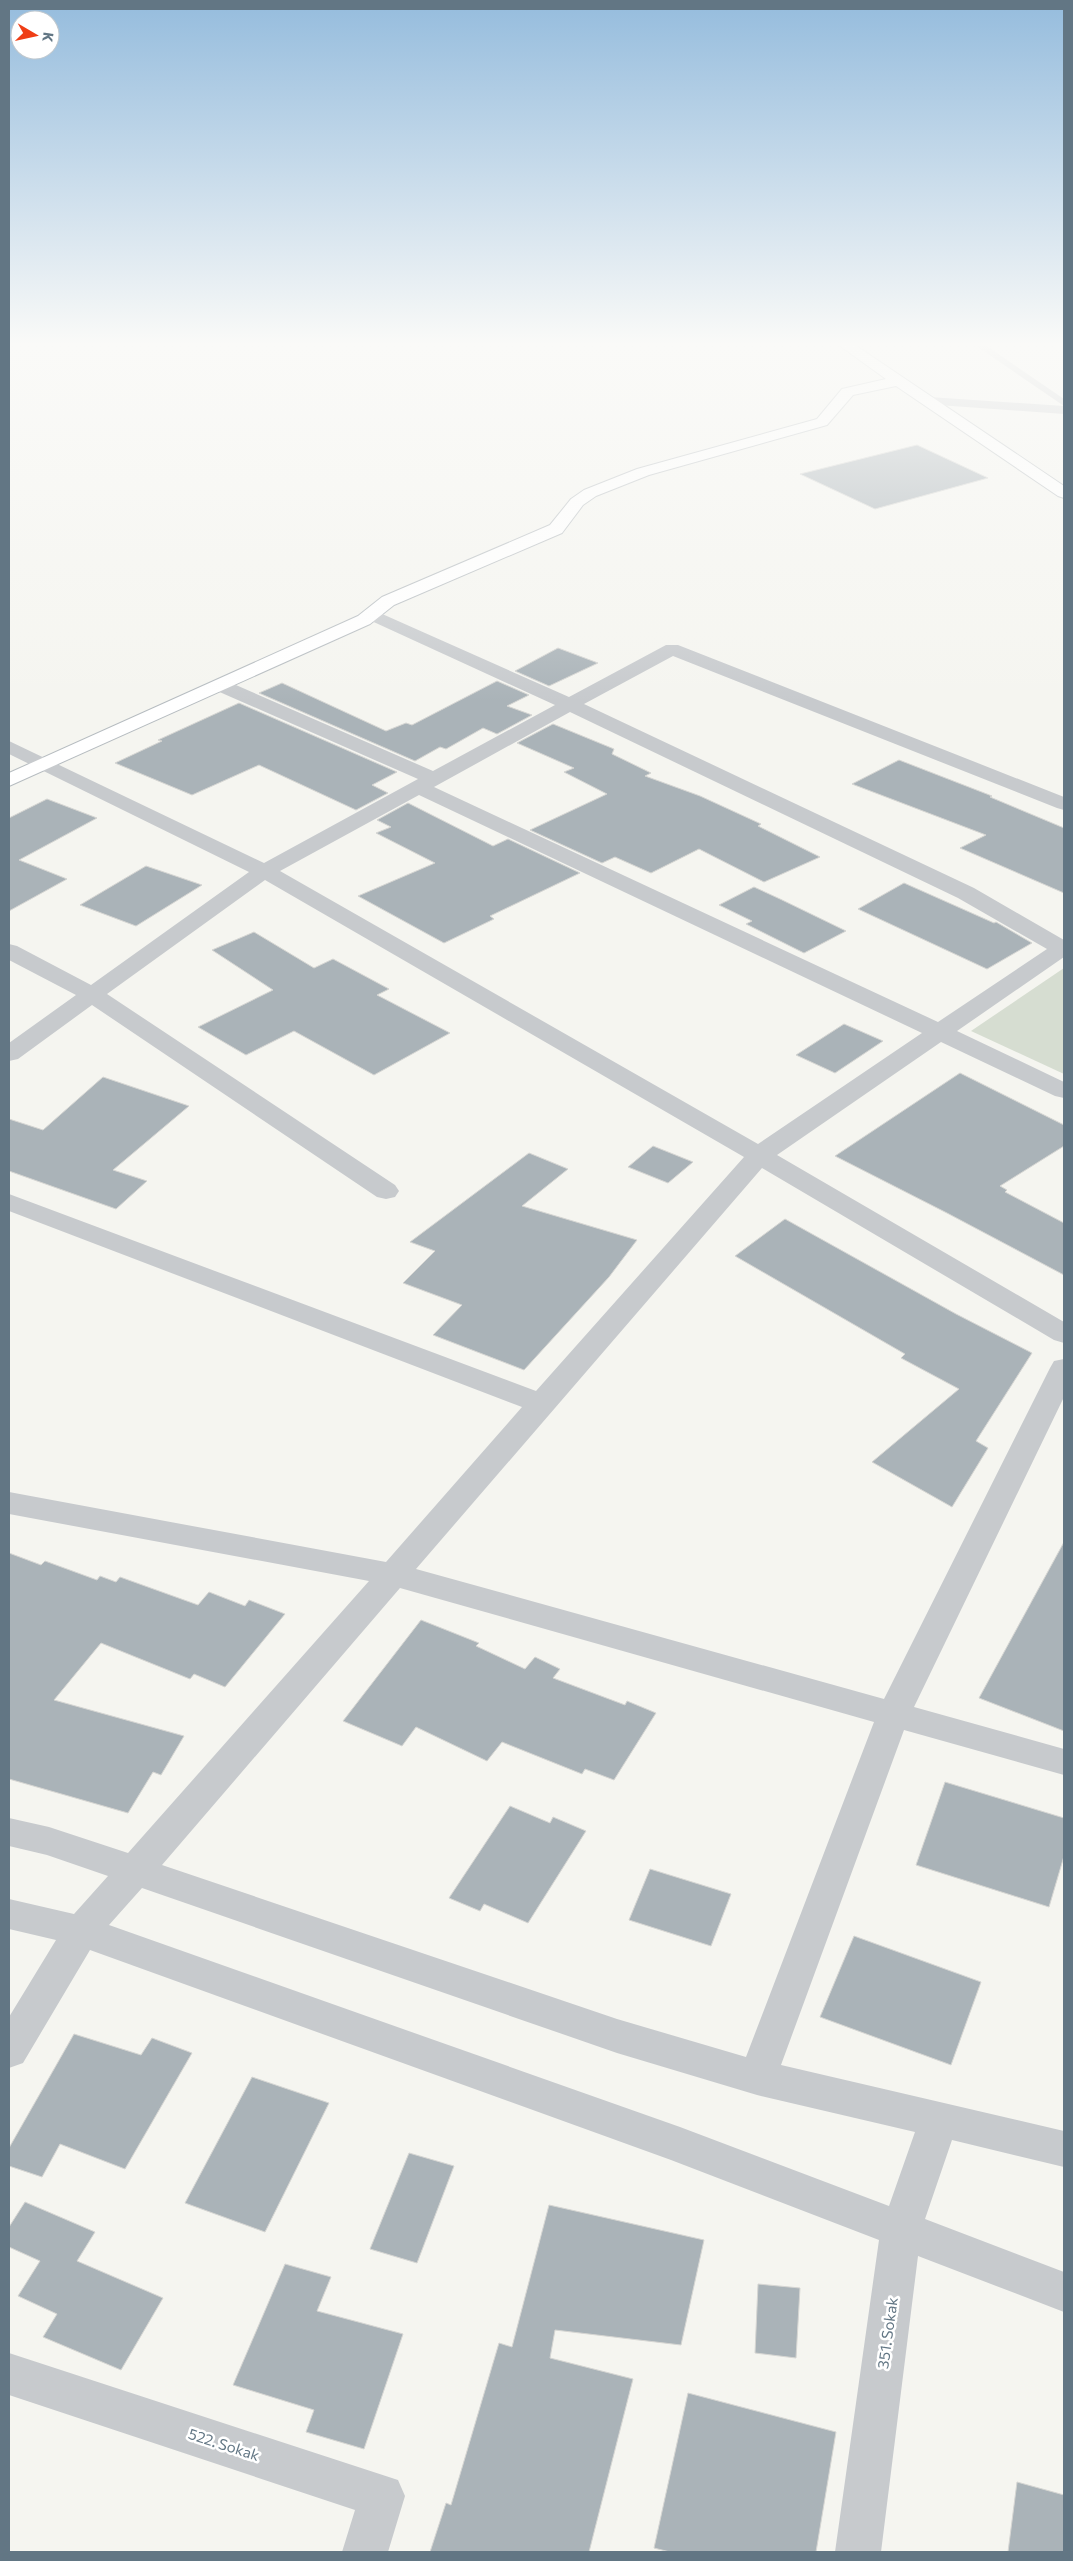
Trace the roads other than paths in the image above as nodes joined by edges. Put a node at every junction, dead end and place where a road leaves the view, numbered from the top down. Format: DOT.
graph roads {
  1 [pos="677,463"];
  2 [pos="1019,463"];
  3 [pos="1064,493"];
  4 [pos="371,614"];
  5 [pos="222,686"];
  6 [pos="572,706"];
  7 [pos="9,747"];
  8 [pos="44,763"];
  9 [pos="9,772"];
  10 [pos="9,780"];
  11 [pos="426,783"];
  12 [pos="1064,804"];
  13 [pos="264,872"];
  14 [pos="1064,949"];
  15 [pos="9,951"];
  16 [pos="91,994"];
  17 [pos="940,1032"];
  18 [pos="9,1054"];
  19 [pos="1064,1091"];
  20 [pos="759,1155"];
  21 [pos="386,1191"];
  22 [pos="9,1202"];
  23 [pos="1064,1334"];
  24 [pos="1064,1368"];
  25 [pos="541,1404"];
  26 [pos="9,1503"];
  27 [pos="392,1574"];
  28 [pos="893,1715"];
  29 [pos="1064,1762"];
  30 [pos="9,1832"];
  31 [pos="134,1870"];
  32 [pos="9,1914"];
  33 [pos="82,1931"];
  34 [pos="9,2051"];
  35 [pos="757,2078"];
  36 [pos="939,2120"];
  37 [pos="1064,2149"];
  38 [pos="901,2229"];
  39 [pos="1064,2292"];
  40 [pos="9,2374"];
  41 [pos="365,2552"];
  42 [pos="858,2552"];
  1 -- 4 [label="street"];
  2 -- 3 [label="street"];
  4 -- 5 [label="street"];
  4 -- 6 [label="street"];
  5 -- 8 [label="street"];
  5 -- 11 [label="street"];
  6 -- 11 [label="street"];
  6 -- 12 [label="street"];
  6 -- 14 [label="street"];
  7 -- 8 [label="street"];
  8 -- 9 [label="street"];
  8 -- 10 [label="street"];
  8 -- 13 [label="street"];
  11 -- 13 [label="street"];
  11 -- 17 [label="street"];
  13 -- 16 [label="street"];
  13 -- 20 [label="street"];
  14 -- 17 [label="street"];
  15 -- 16 [label="street"];
  16 -- 18 [label="street"];
  16 -- 21 [label="street"];
  17 -- 19 [label="street"];
  17 -- 20 [label="street"];
  20 -- 23 [label="street"];
  20 -- 25 [label="street"];
  22 -- 25 [label="street"];
  24 -- 28 [label="street"];
  25 -- 27 [label="street"];
  26 -- 27 [label="street"];
  27 -- 28 [label="street"];
  27 -- 31 [label="street"];
  28 -- 29 [label="street"];
  28 -- 35 [label="street"];
  30 -- 31 [label="street"];
  31 -- 33 [label="street"];
  31 -- 35 [label="street"];
  32 -- 33 [label="street"];
  33 -- 34 [label="street"];
  33 -- 38 [label="street"];
  35 -- 36 [label="street"];
  36 -- 37 [label="street"];
  36 -- 38 [label="street, 351. Sokak"];
  38 -- 39 [label="street"];
  38 -- 42 [label="street, 351. Sokak"];
  40 -- 41 [label="street, 522. Sokak"];
}
